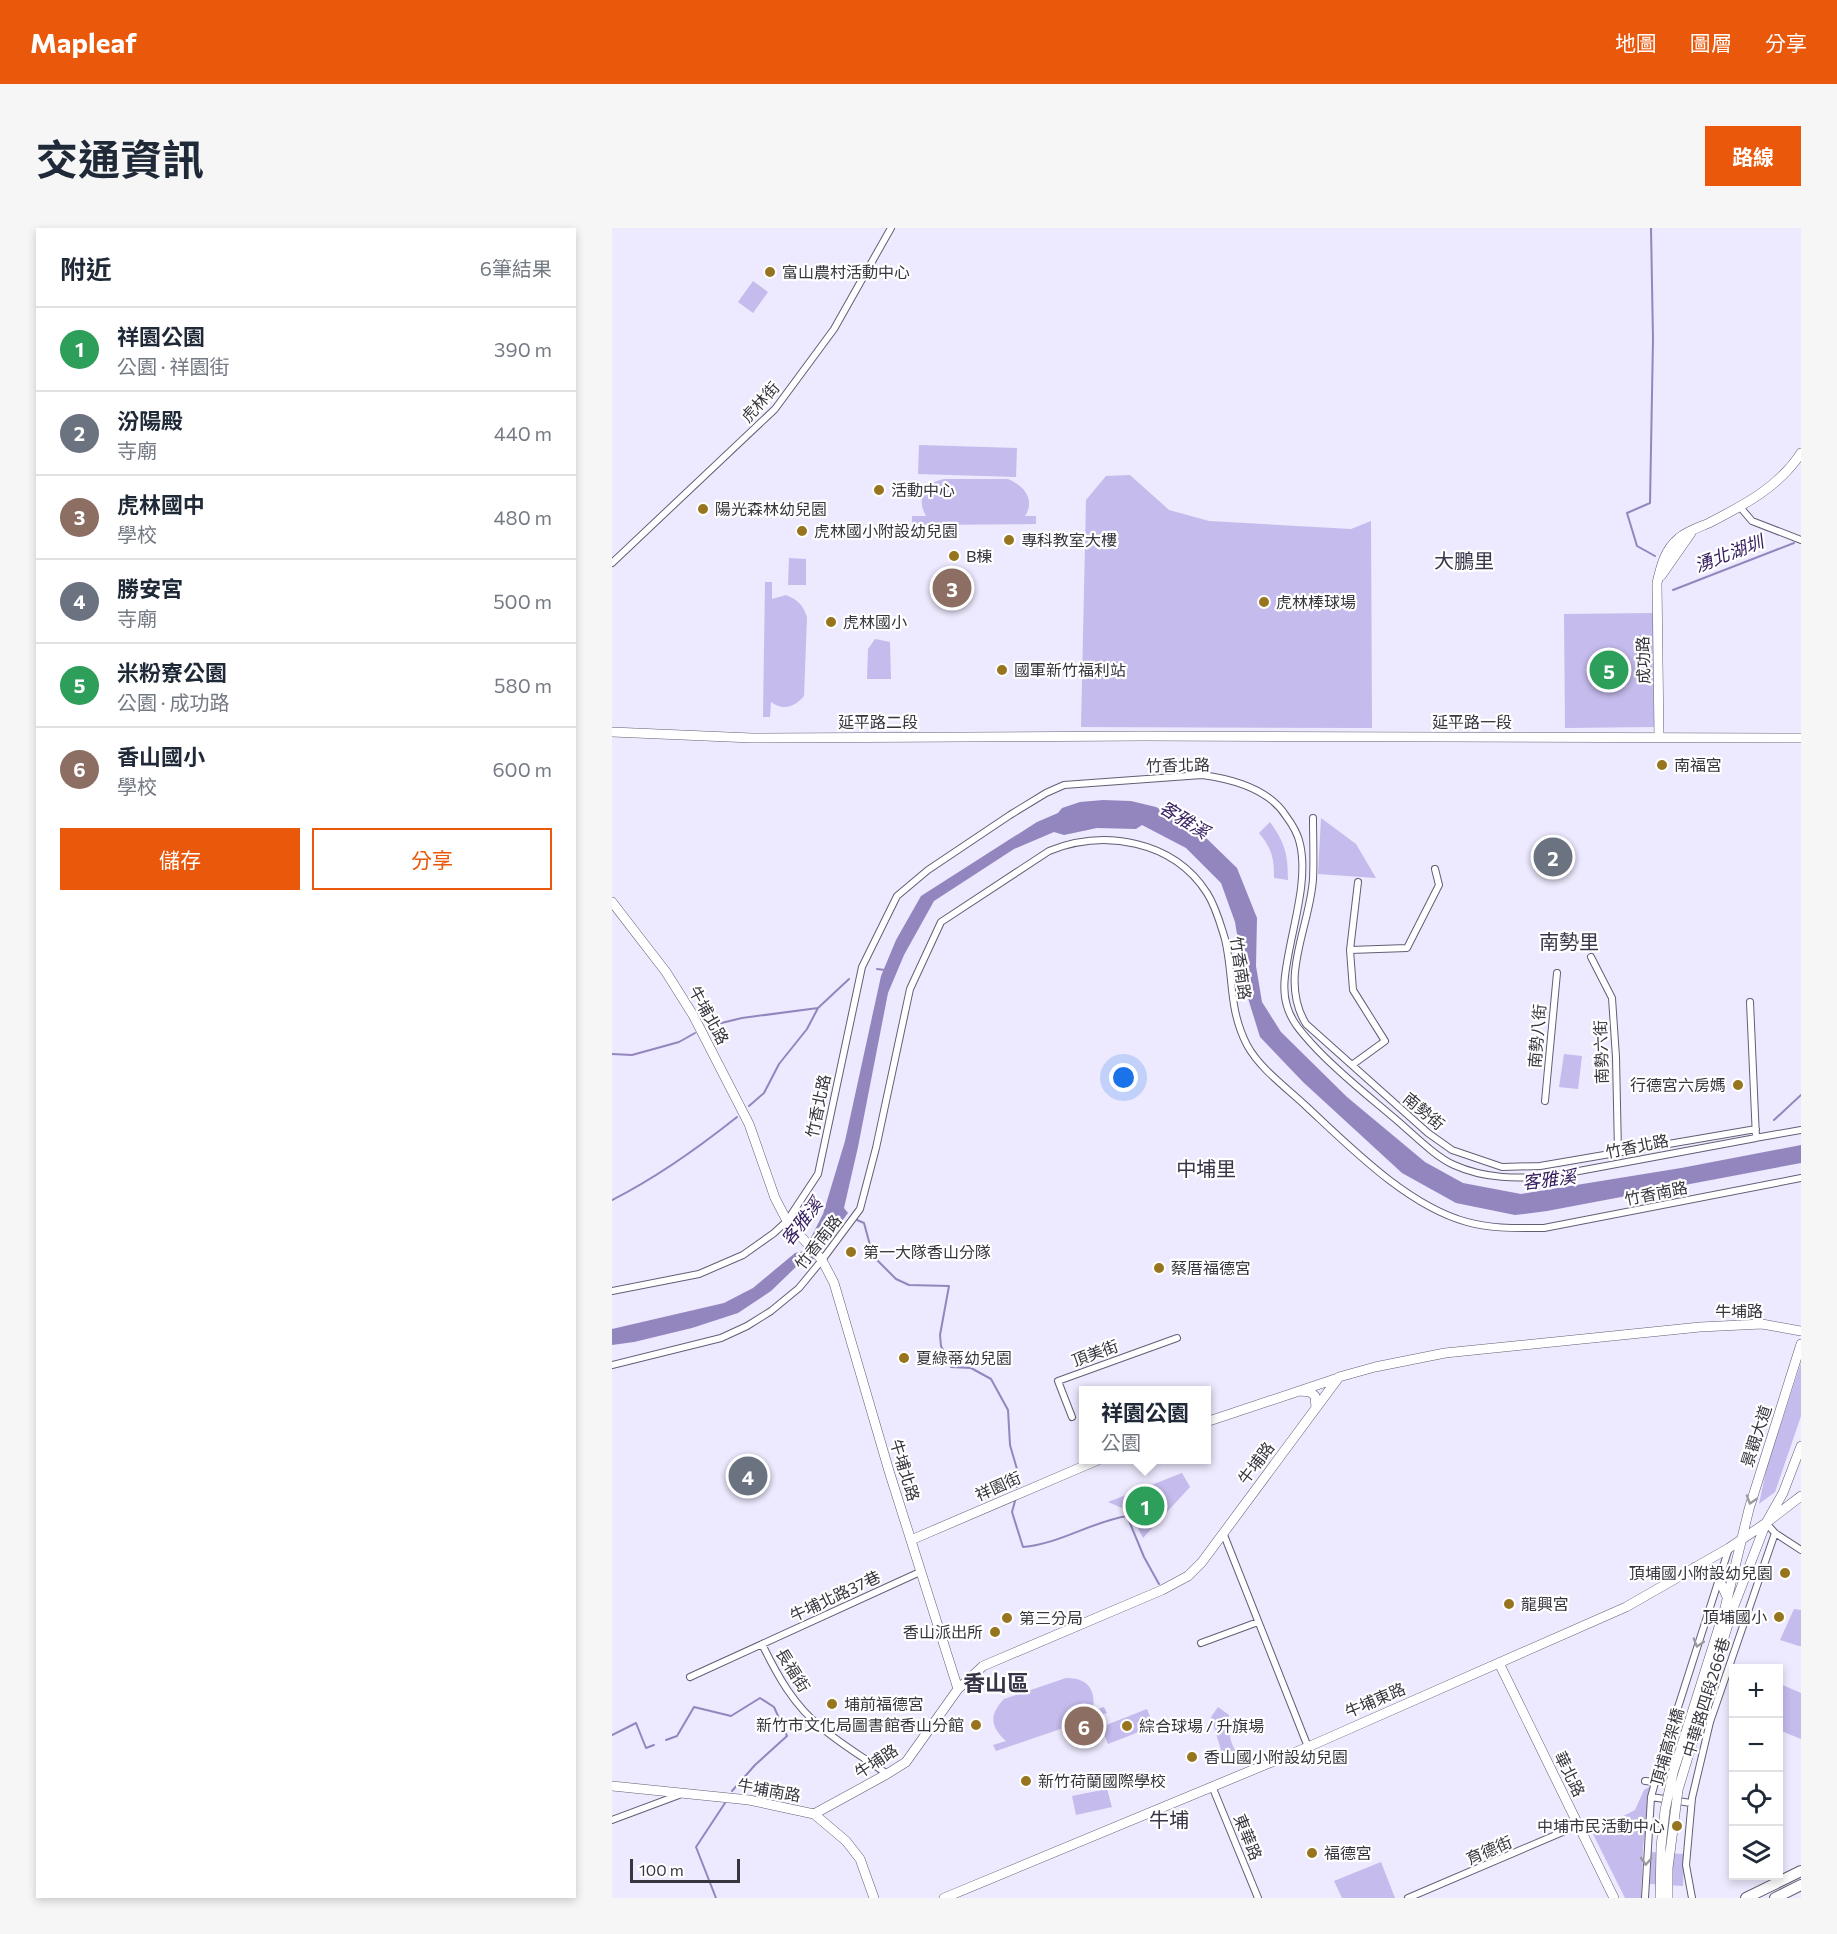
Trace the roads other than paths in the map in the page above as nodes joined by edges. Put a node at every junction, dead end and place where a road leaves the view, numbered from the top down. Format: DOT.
graph roads {
  1 [pos="891,228"];
  2 [pos="1801,453"];
  3 [pos="1740,507"];
  4 [pos="1801,540"];
  5 [pos="612,563"];
  6 [pos="612,732"];
  7 [pos="1144,736"];
  8 [pos="1659,737"];
  9 [pos="1801,738"];
  10 [pos="1313,818"];
  11 [pos="1435,869"];
  12 [pos="1358,882"];
  13 [pos="612,902"];
  14 [pos="1350,950"];
  15 [pos="1592,957"];
  16 [pos="1557,973"];
  17 [pos="1750,1002"];
  18 [pos="1352,1065"];
  19 [pos="1545,1101"];
  20 [pos="1756,1129"];
  21 [pos="1801,1130"];
  22 [pos="1756,1138"];
  23 [pos="1618,1152"];
  24 [pos="1801,1178"];
  25 [pos="787,1221"];
  26 [pos="822,1260"];
  27 [pos="612,1291"];
  28 [pos="1801,1331"];
  29 [pos="1177,1338"];
  30 [pos="1801,1344"];
  31 [pos="612,1365"];
  32 [pos="1339,1377"];
  33 [pos="1300,1391"];
  34 [pos="1316,1408"];
  35 [pos="1072,1417"];
  36 [pos="1211,1420"];
  37 [pos="1801,1448"];
  38 [pos="1089,1464"];
  39 [pos="1801,1496"];
  40 [pos="1766,1523"];
  41 [pos="1774,1533"];
  42 [pos="1224,1534"];
  43 [pos="1742,1538"];
  44 [pos="911,1540"];
  45 [pos="1729,1548"];
  46 [pos="1801,1550"];
  47 [pos="1695,1567"];
  48 [pos="920,1572"];
  49 [pos="1719,1577"];
  50 [pos="1728,1606"];
  51 [pos="1258,1622"];
  52 [pos="1201,1642"];
  53 [pos="762,1644"];
  54 [pos="1499,1663"];
  55 [pos="690,1677"];
  56 [pos="958,1689"];
  57 [pos="1308,1747"];
  58 [pos="887,1774"];
  59 [pos="1645,1781"];
  60 [pos="1655,1782"];
  61 [pos="612,1786"];
  62 [pos="1212,1786"];
  63 [pos="681,1794"];
  64 [pos="1652,1797"];
  65 [pos="1691,1803"];
  66 [pos="814,1814"];
  67 [pos="612,1820"];
  68 [pos="1579,1825"];
  69 [pos="1801,1870"];
  70 [pos="1801,1885"];
  71 [pos="874,1898"];
  72 [pos="944,1898"];
  73 [pos="1258,1898"];
  74 [pos="1408,1898"];
  75 [pos="1614,1898"];
  76 [pos="1645,1898"];
  77 [pos="1660,1898"];
  78 [pos="1668,1898"];
  79 [pos="1692,1898"];
  80 [pos="1746,1898"];
  81 [pos="1774,1898"];
  1 -- 5 [label="street, 虎林街"];
  2 -- 3 [label="street, 成功路"];
  3 -- 4 [label="street"];
  3 -- 8 [label="street, 成功路"];
  6 -- 7 [label="street, 延平路二段"];
  7 -- 8 [label="street, 延平路一段"];
  8 -- 9 [label="street, 延平路一段"];
  10 -- 18 [label="street, 南勢街"];
  11 -- 14 [label="street"];
  12 -- 14 [label="street"];
  13 -- 25 [label="street, 牛埔北路"];
  14 -- 18 [label="street"];
  15 -- 23 [label="street, 南勢六街"];
  16 -- 19 [label="street, 南勢八街"];
  17 -- 20 [label="street"];
  18 -- 23 [label="street, 南勢街"];
  20 -- 22 [label="street"];
  20 -- 23 [label="street, 南勢街"];
  21 -- 22 [label="street, 竹香北路"];
  22 -- 25 [label="street, 竹香北路"];
  24 -- 26 [label="street, 竹香南路"];
  25 -- 26 [label="street, 牛埔北路"];
  25 -- 27 [label="street, 竹香北路"];
  26 -- 31 [label="street, 竹香南路"];
  26 -- 44 [label="street, 牛埔北路"];
  28 -- 32 [label="street, 牛埔路"];
  29 -- 35 [label="street, 頂美街"];
  30 -- 43 [label="street, 景觀大道, one-way"];
  32 -- 33 [label="street"];
  32 -- 34 [label="street, 牛埔路"];
  33 -- 34 [label="street"];
  33 -- 36 [label="street"];
  34 -- 42 [label="street, 牛埔路"];
  37 -- 40 [label="street"];
  38 -- 44 [label="street, 祥園街"];
  39 -- 40 [label="street, 牛埔東路"];
  40 -- 41 [label="street"];
  40 -- 43 [label="street, 牛埔東路"];
  40 -- 50 [label="street"];
  41 -- 46 [label="street"];
  41 -- 65 [label="street, 中華路四段266巷"];
  42 -- 51 [label="street"];
  42 -- 56 [label="street, 牛埔路"];
  43 -- 45 [label="street, 牛埔東路"];
  43 -- 50 [label="street, 景觀大道"];
  44 -- 48 [label="street, 牛埔北路"];
  45 -- 47 [label="street, 牛埔東路"];
  45 -- 49 [label="street"];
  47 -- 49 [label="street"];
  47 -- 54 [label="street, 牛埔東路"];
  48 -- 53 [label="street, 牛埔北路37巷"];
  48 -- 56 [label="street, 牛埔北路"];
  49 -- 50 [label="street"];
  49 -- 60 [label="street, one-way"];
  50 -- 77 [label="street, 頂埔高架橋, bridge"];
  50 -- 78 [label="street, 頂埔高架橋, bridge"];
  51 -- 52 [label="street"];
  51 -- 57 [label="street"];
  53 -- 55 [label="street, 牛埔北路37巷"];
  53 -- 58 [label="street, 長福街"];
  54 -- 57 [label="street, 牛埔東路"];
  54 -- 68 [label="street, 華北路"];
  56 -- 58 [label="street, 牛埔路"];
  57 -- 62 [label="street, 牛埔東路"];
  58 -- 66 [label="street, 牛埔路"];
  59 -- 60 [label="street"];
  60 -- 64 [label="street"];
  61 -- 63 [label="street, 牛埔南路"];
  62 -- 72 [label="street, 牛埔東路"];
  62 -- 73 [label="street, 東華路"];
  63 -- 66 [label="street, 牛埔南路"];
  63 -- 67 [label="street"];
  64 -- 65 [label="street"];
  64 -- 76 [label="street, one-way"];
  65 -- 79 [label="street, 中華路四段266巷"];
  66 -- 71 [label="street, 牛埔南路"];
  68 -- 74 [label="street, 育德街"];
  68 -- 75 [label="street, 華北路"];
  69 -- 80 [label="main road"];
  70 -- 81 [label="main road"];
}
